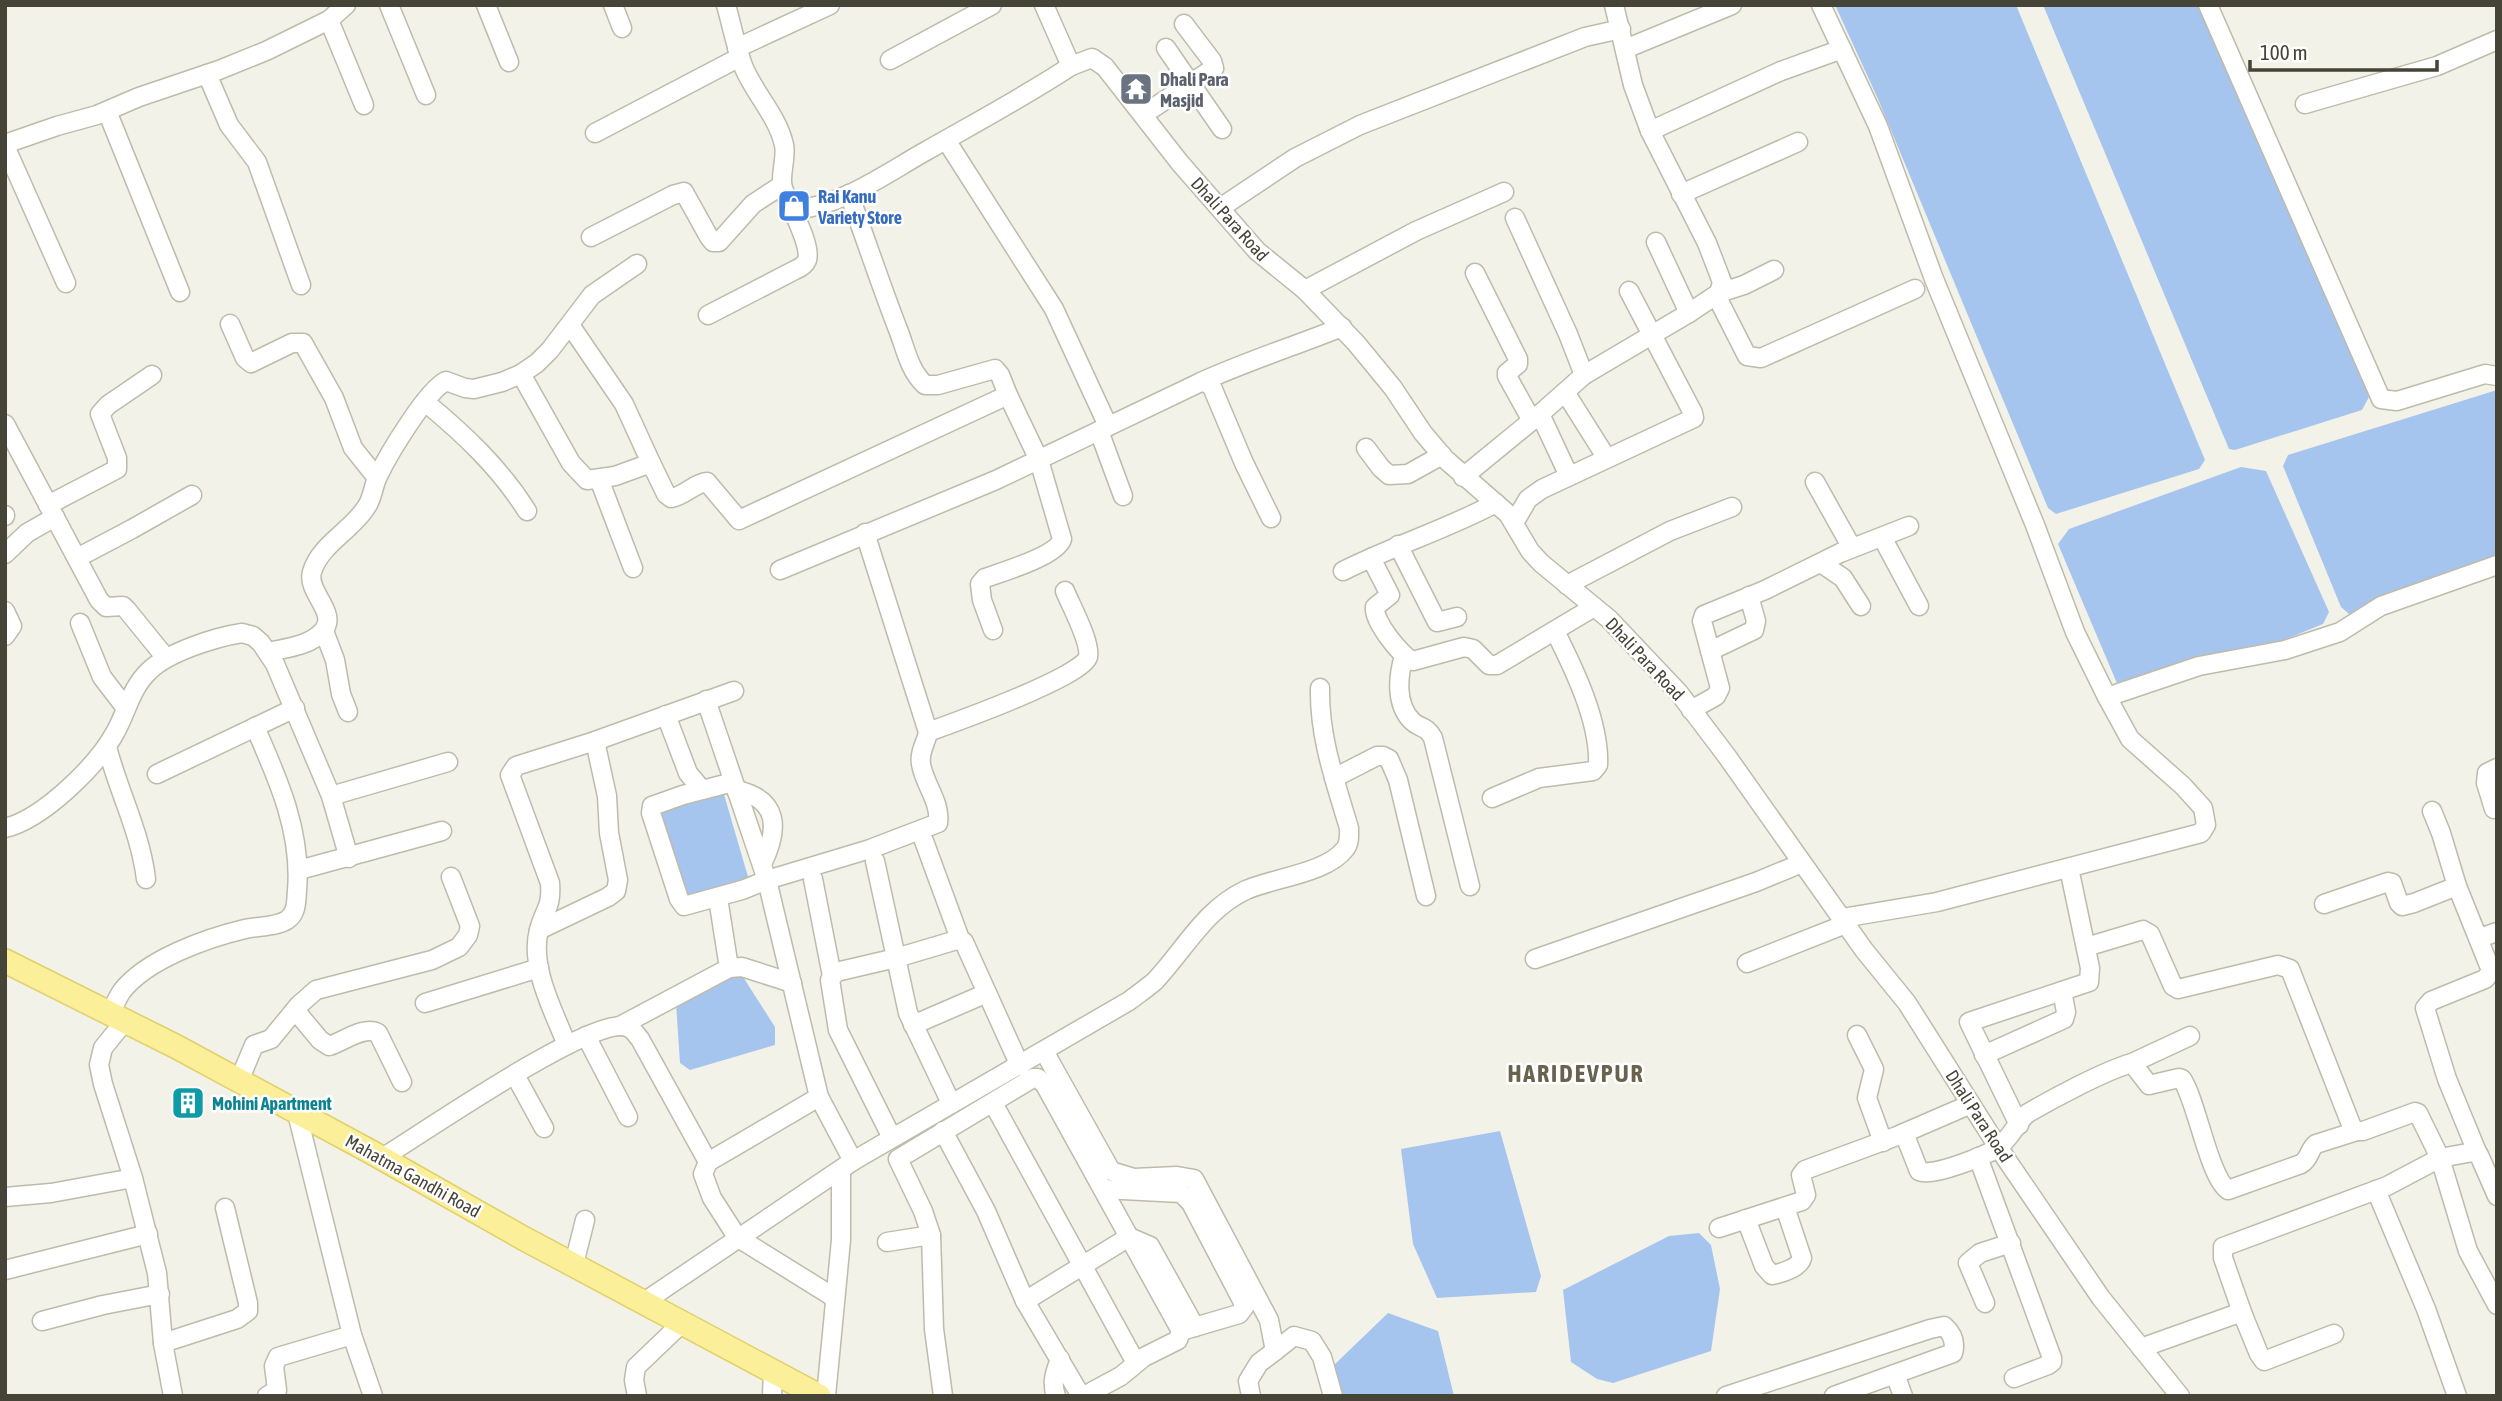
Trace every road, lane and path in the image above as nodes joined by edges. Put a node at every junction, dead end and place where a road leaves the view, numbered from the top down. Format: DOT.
graph roads {
  1 [pos="346,5"];
  2 [pos="389,5"];
  3 [pos="486,5"];
  4 [pos="612,5"];
  5 [pos="726,5"];
  6 [pos="830,5"];
  7 [pos="992,5"];
  8 [pos="1044,5"];
  9 [pos="1614,5"];
  10 [pos="1732,5"];
  11 [pos="1821,5"];
  12 [pos="2208,5"];
  13 [pos="329,20"];
  14 [pos="1184,23"];
  15 [pos="622,27"];
  16 [pos="1621,29"];
  17 [pos="2497,40"];
  18 [pos="1166,48"];
  19 [pos="1625,49"];
  20 [pos="1842,49"];
  21 [pos="738,53"];
  22 [pos="890,60"];
  23 [pos="509,62"];
  24 [pos="1071,66"];
  25 [pos="207,74"];
  26 [pos="1192,84"];
  27 [pos="426,95"];
  28 [pos="2305,104"];
  29 [pos="364,105"];
  30 [pos="107,111"];
  31 [pos="1144,114"];
  32 [pos="1222,129"];
  33 [pos="1650,131"];
  34 [pos="595,133"];
  35 [pos="946,140"];
  36 [pos="1798,142"];
  37 [pos="5,145"];
  38 [pos="782,185"];
  39 [pos="1504,192"];
  40 [pos="849,194"];
  41 [pos="1681,194"];
  42 [pos="1220,208"];
  43 [pos="794,210"];
  44 [pos="1515,218"];
  45 [pos="591,237"];
  46 [pos="1656,242"];
  47 [pos="637,264"];
  48 [pos="1774,270"];
  49 [pos="1475,273"];
  50 [pos="66,283"];
  51 [pos="301,285"];
  52 [pos="1916,289"];
  53 [pos="1305,290"];
  54 [pos="1629,291"];
  55 [pos="180,292"];
  56 [pos="1718,293"];
  57 [pos="1689,313"];
  58 [pos="708,315"];
  59 [pos="230,324"];
  60 [pos="570,325"];
  61 [pos="1342,327"];
  62 [pos="1652,335"];
  63 [pos="521,374"];
  64 [pos="152,375"];
  65 [pos="1584,375"];
  66 [pos="2497,376"];
  67 [pos="1201,382"];
  68 [pos="1565,392"];
  69 [pos="1008,395"];
  70 [pos="425,402"];
  71 [pos="1536,418"];
  72 [pos="5,424"];
  73 [pos="1104,428"];
  74 [pos="1366,448"];
  75 [pos="1442,455"];
  76 [pos="1606,457"];
  77 [pos="1039,460"];
  78 [pos="651,463"];
  79 [pos="1569,476"];
  80 [pos="1462,477"];
  81 [pos="377,478"];
  82 [pos="599,480"];
  83 [pos="1815,482"];
  84 [pos="192,495"];
  85 [pos="1123,496"];
  86 [pos="1496,503"];
  87 [pos="1732,507"];
  88 [pos="51,511"];
  89 [pos="527,511"];
  90 [pos="1271,518"];
  91 [pos="1514,523"];
  92 [pos="1909,526"];
  93 [pos="865,533"];
  94 [pos="1882,537"];
  95 [pos="1398,545"];
  96 [pos="1852,548"];
  97 [pos="5,554"];
  98 [pos="77,558"];
  99 [pos="1371,558"];
  100 [pos="1821,563"];
  101 [pos="2497,565"];
  102 [pos="633,568"];
  103 [pos="780,570"];
  104 [pos="1343,571"];
  105 [pos="1567,585"];
  106 [pos="1065,591"];
  107 [pos="1749,596"];
  108 [pos="1861,606"];
  109 [pos="1919,606"];
  110 [pos="1594,607"];
  111 [pos="5,611"];
  112 [pos="1457,617"];
  113 [pos="80,623"];
  114 [pos="993,630"];
  115 [pos="324,631"];
  116 [pos="1555,631"];
  117 [pos="5,636"];
  118 [pos="1710,651"];
  119 [pos="268,652"];
  120 [pos="1404,656"];
  121 [pos="166,658"];
  122 [pos="1320,688"];
  123 [pos="734,691"];
  124 [pos="2107,697"];
  125 [pos="706,700"];
  126 [pos="125,707"];
  127 [pos="295,708"];
  128 [pos="1691,710"];
  129 [pos="348,712"];
  130 [pos="666,715"];
  131 [pos="255,727"];
  132 [pos="928,732"];
  133 [pos="595,741"];
  134 [pos="107,747"];
  135 [pos="448,762"];
  136 [pos="2497,768"];
  137 [pos="157,774"];
  138 [pos="1334,778"];
  139 [pos="734,786"];
  140 [pos="702,790"];
  141 [pos="331,796"];
  142 [pos="1492,798"];
  143 [pos="2494,809"];
  144 [pos="2432,811"];
  145 [pos="5,828"];
  146 [pos="442,831"];
  147 [pos="925,841"];
  148 [pos="349,858"];
  149 [pos="875,861"];
  150 [pos="1802,863"];
  151 [pos="2069,868"];
  152 [pos="299,870"];
  153 [pos="764,872"];
  154 [pos="451,877"];
  155 [pos="146,879"];
  156 [pos="813,879"];
  157 [pos="1469,886"];
  158 [pos="2457,886"];
  159 [pos="1426,896"];
  160 [pos="718,898"];
  161 [pos="2324,904"];
  162 [pos="1844,921"];
  163 [pos="538,930"];
  164 [pos="2497,932"];
  165 [pos="2479,938"];
  166 [pos="960,939"];
  167 [pos="2086,947"];
  168 [pos="896,958"];
  169 [pos="1535,959"];
  170 [pos="6,963"];
  171 [pos="1747,963"];
  172 [pos="539,968"];
  173 [pos="729,968"];
  174 [pos="832,976"];
  175 [pos="792,983"];
  176 [pos="2062,991"];
  177 [pos="987,993"];
  178 [pos="425,1003"];
  179 [pos="295,1010"];
  180 [pos="117,1019"];
  181 [pos="913,1025"];
  182 [pos="620,1026"];
  183 [pos="1857,1035"];
  184 [pos="586,1036"];
  185 [pos="2190,1036"];
  186 [pos="568,1045"];
  187 [pos="1044,1051"];
  188 [pos="1984,1055"];
  189 [pos="2132,1063"];
  190 [pos="1020,1066"];
  191 [pos="515,1075"];
  192 [pos="239,1081"];
  193 [pos="402,1082"];
  194 [pos="819,1097"];
  195 [pos="993,1102"];
  196 [pos="951,1103"];
  197 [pos="1971,1104"];
  198 [pos="297,1113"];
  199 [pos="628,1117"];
  200 [pos="2019,1125"];
  201 [pos="544,1128"];
  202 [pos="943,1130"];
  203 [pos="2357,1131"];
  204 [pos="1904,1133"];
  205 [pos="892,1138"];
  206 [pos="1883,1142"];
  207 [pos="1998,1147"];
  208 [pos="2477,1153"];
  209 [pos="1978,1157"];
  210 [pos="382,1158"];
  211 [pos="2440,1158"];
  212 [pos="708,1162"];
  213 [pos="847,1165"];
  214 [pos="133,1178"];
  215 [pos="1103,1189"];
  216 [pos="2376,1190"];
  217 [pos="2497,1196"];
  218 [pos="5,1198"];
  219 [pos="1785,1207"];
  220 [pos="225,1208"];
  221 [pos="1746,1219"];
  222 [pos="585,1220"];
  223 [pos="1719,1228"];
  224 [pos="148,1234"];
  225 [pos="931,1235"];
  226 [pos="737,1237"];
  227 [pos="1129,1237"];
  228 [pos="887,1242"];
  229 [pos="2011,1243"];
  230 [pos="574,1264"];
  231 [pos="1081,1265"];
  232 [pos="5,1270"];
  233 [pos="160,1294"];
  234 [pos="835,1298"];
  235 [pos="1025,1301"];
  236 [pos="644,1302"];
  237 [pos="1985,1303"];
  238 [pos="2497,1304"];
  239 [pos="2243,1315"];
  240 [pos="42,1321"];
  241 [pos="683,1322"];
  242 [pos="1188,1329"];
  243 [pos="2334,1334"];
  244 [pos="352,1335"];
  245 [pos="163,1343"];
  246 [pos="2141,1348"];
  247 [pos="1275,1351"];
  248 [pos="1060,1359"];
  249 [pos="1136,1363"];
  250 [pos="773,1371"];
  251 [pos="1895,1374"];
  252 [pos="2014,1378"];
  253 [pos="173,1396"];
  254 [pos="267,1396"];
  255 [pos="373,1396"];
  256 [pos="637,1396"];
  257 [pos="772,1396"];
  258 [pos="819,1396"];
  259 [pos="826,1396"];
  260 [pos="943,1396"];
  261 [pos="1056,1396"];
  262 [pos="1083,1396"];
  263 [pos="1251,1396"];
  264 [pos="1333,1396"];
  265 [pos="1726,1396"];
  266 [pos="1834,1396"];
  267 [pos="1903,1396"];
  268 [pos="2180,1396"];
  269 [pos="2457,1396"];
  1 -- 13 [label="street"];
  2 -- 27 [label="street"];
  3 -- 23 [label="street"];
  4 -- 15 [label="street"];
  5 -- 21 [label="street"];
  6 -- 21 [label="street"];
  7 -- 22 [label="street"];
  8 -- 24 [label="street"];
  9 -- 16 [label="street"];
  10 -- 19 [label="street"];
  11 -- 20 [label="street"];
  12 -- 66 [label="street"];
  13 -- 25 [label="street"];
  13 -- 29 [label="street"];
  14 -- 26 [label="street"];
  16 -- 19 [label="street"];
  16 -- 42 [label="street"];
  17 -- 28 [label="street"];
  18 -- 26 [label="street"];
  19 -- 33 [label="street"];
  20 -- 33 [label="street"];
  20 -- 124 [label="street"];
  21 -- 34 [label="street"];
  21 -- 38 [label="street"];
  24 -- 31 [label="street, Dhali Para Road"];
  24 -- 35 [label="street"];
  25 -- 30 [label="street"];
  25 -- 51 [label="street"];
  26 -- 31 [label="street"];
  26 -- 32 [label="street"];
  30 -- 37 [label="street"];
  30 -- 55 [label="street"];
  31 -- 42 [label="street, Dhali Para Road"];
  33 -- 41 [label="street"];
  35 -- 40 [label="street"];
  35 -- 73 [label="street"];
  36 -- 41 [label="street"];
  37 -- 50 [label="street"];
  38 -- 43 [label="street"];
  38 -- 45 [label="street"];
  39 -- 53 [label="street"];
  40 -- 43 [label="street"];
  40 -- 69 [label="street"];
  41 -- 56 [label="street"];
  42 -- 53 [label="street, Dhali Para Road"];
  43 -- 58 [label="street"];
  44 -- 65 [label="street"];
  46 -- 57 [label="street"];
  47 -- 60 [label="street"];
  48 -- 56 [label="street"];
  49 -- 71 [label="street"];
  52 -- 56 [label="street"];
  53 -- 61 [label="street, Dhali Para Road"];
  54 -- 62 [label="street"];
  56 -- 57 [label="street"];
  57 -- 62 [label="street"];
  59 -- 81 [label="street"];
  60 -- 63 [label="street"];
  60 -- 78 [label="street"];
  61 -- 67 [label="street"];
  61 -- 75 [label="street, Dhali Para Road"];
  62 -- 65 [label="street"];
  62 -- 76 [label="street"];
  63 -- 70 [label="street"];
  63 -- 82 [label="street"];
  64 -- 88 [label="street"];
  65 -- 68 [label="street"];
  67 -- 73 [label="street"];
  67 -- 90 [label="street"];
  68 -- 71 [label="street"];
  68 -- 76 [label="street"];
  69 -- 77 [label="street"];
  69 -- 78 [label="street"];
  70 -- 81 [label="street"];
  70 -- 89 [label="street"];
  71 -- 79 [label="street"];
  71 -- 80 [label="street"];
  72 -- 88 [label="street"];
  73 -- 77 [label="street"];
  73 -- 85 [label="street"];
  74 -- 75 [label="street"];
  75 -- 80 [label="street, Dhali Para Road"];
  76 -- 79 [label="street"];
  77 -- 93 [label="street"];
  77 -- 114 [label="street"];
  78 -- 82 [label="street"];
  79 -- 91 [label="street"];
  80 -- 86 [label="street, Dhali Para Road"];
  81 -- 115 [label="street"];
  82 -- 102 [label="street"];
  83 -- 96 [label="street"];
  84 -- 98 [label="street"];
  86 -- 91 [label="street, Dhali Para Road"];
  86 -- 95 [label="street"];
  87 -- 105 [label="street"];
  88 -- 97 [label="street"];
  88 -- 98 [label="street"];
  91 -- 105 [label="street, Dhali Para Road"];
  92 -- 94 [label="street"];
  93 -- 103 [label="street"];
  93 -- 132 [label="street"];
  94 -- 96 [label="street"];
  94 -- 109 [label="street"];
  95 -- 99 [label="street"];
  95 -- 112 [label="street"];
  96 -- 100 [label="street"];
  98 -- 121 [label="street"];
  99 -- 104 [label="street"];
  99 -- 120 [label="street"];
  100 -- 107 [label="street"];
  100 -- 108 [label="street"];
  101 -- 124 [label="street"];
  105 -- 110 [label="street, Dhali Para Road"];
  106 -- 132 [label="street"];
  107 -- 118 [label="street"];
  107 -- 118 [label="street"];
  110 -- 116 [label="street"];
  110 -- 128 [label="street, Dhali Para Road"];
  111 -- 117 [label="street"];
  113 -- 126 [label="street"];
  115 -- 119 [label="street"];
  115 -- 129 [label="street"];
  116 -- 120 [label="street"];
  116 -- 142 [label="street"];
  118 -- 128 [label="street"];
  119 -- 121 [label="street"];
  119 -- 127 [label="street"];
  120 -- 157 [label="street"];
  121 -- 126 [label="street"];
  122 -- 138 [label="street"];
  123 -- 125 [label="street"];
  124 -- 151 [label="street"];
  125 -- 130 [label="street"];
  125 -- 139 [label="street"];
  126 -- 134 [label="street"];
  127 -- 131 [label="street"];
  127 -- 141 [label="street"];
  128 -- 150 [label="street, Dhali Para Road"];
  130 -- 133 [label="street"];
  130 -- 140 [label="street"];
  131 -- 137 [label="street"];
  131 -- 152 [label="street"];
  132 -- 153 [label="street"];
  133 -- 163 [label="street"];
  133 -- 163 [label="street"];
  134 -- 145 [label="street"];
  134 -- 155 [label="street"];
  135 -- 141 [label="street"];
  136 -- 143 [label="street"];
  138 -- 159 [label="street"];
  138 -- 187 [label="street"];
  139 -- 140 [label="street"];
  139 -- 153 [label="street"];
  140 -- 160 [label="street"];
  141 -- 148 [label="street"];
  144 -- 158 [label="street"];
  146 -- 148 [label="street"];
  147 -- 166 [label="street"];
  148 -- 152 [label="street"];
  149 -- 168 [label="street"];
  150 -- 162 [label="street, Dhali Para Road"];
  150 -- 169 [label="street"];
  151 -- 162 [label="street"];
  151 -- 167 [label="street"];
  152 -- 180 [label="street"];
  153 -- 160 [label="street"];
  153 -- 175 [label="street"];
  154 -- 179 [label="street"];
  156 -- 174 [label="street"];
  158 -- 161 [label="street"];
  158 -- 165 [label="street"];
  160 -- 173 [label="street"];
  162 -- 171 [label="street"];
  162 -- 197 [label="street, Dhali Para Road"];
  163 -- 172 [label="street"];
  164 -- 165 [label="street"];
  165 -- 208 [label="street"];
  166 -- 168 [label="street"];
  166 -- 177 [label="street"];
  167 -- 176 [label="street"];
  167 -- 203 [label="street"];
  168 -- 174 [label="street"];
  168 -- 181 [label="street"];
  170 -- 180 [label="main road, Mahatma Gandhi Road"];
  172 -- 178 [label="street"];
  172 -- 186 [label="street"];
  173 -- 175 [label="street"];
  173 -- 182 [label="street"];
  174 -- 205 [label="street"];
  175 -- 194 [label="street"];
  176 -- 188 [label="street"];
  176 -- 188 [label="street"];
  177 -- 181 [label="street"];
  177 -- 190 [label="street"];
  179 -- 192 [label="street"];
  179 -- 193 [label="street"];
  180 -- 192 [label="main road, Mahatma Gandhi Road"];
  180 -- 214 [label="street"];
  181 -- 196 [label="street"];
  182 -- 184 [label="street"];
  182 -- 212 [label="street"];
  183 -- 206 [label="street"];
  184 -- 186 [label="street"];
  184 -- 199 [label="street"];
  185 -- 189 [label="street"];
  186 -- 191 [label="street"];
  187 -- 190 [label="street"];
  187 -- 247 [label="street"];
  188 -- 200 [label="street"];
  189 -- 200 [label="street"];
  189 -- 203 [label="street"];
  190 -- 196 [label="street"];
  191 -- 201 [label="street"];
  191 -- 210 [label="street"];
  192 -- 198 [label="main road, Mahatma Gandhi Road"];
  194 -- 212 [label="street"];
  194 -- 213 [label="street"];
  195 -- 202 [label="street"];
  195 -- 215 [label="street"];
  195 -- 231 [label="street"];
  196 -- 205 [label="street"];
  197 -- 204 [label="street"];
  197 -- 207 [label="street, Dhali Para Road"];
  198 -- 210 [label="main road, Mahatma Gandhi Road"];
  198 -- 244 [label="street"];
  200 -- 207 [label="street"];
  202 -- 225 [label="street"];
  202 -- 235 [label="street"];
  203 -- 211 [label="street"];
  204 -- 206 [label="street"];
  204 -- 209 [label="street"];
  205 -- 213 [label="street"];
  206 -- 219 [label="street"];
  207 -- 209 [label="street"];
  207 -- 246 [label="street, Dhali Para Road"];
  208 -- 211 [label="street"];
  208 -- 217 [label="street"];
  209 -- 229 [label="street"];
  210 -- 230 [label="main road, Mahatma Gandhi Road"];
  211 -- 216 [label="street"];
  211 -- 238 [label="street"];
  212 -- 226 [label="street"];
  213 -- 226 [label="street"];
  213 -- 234 [label="street"];
  214 -- 218 [label="street"];
  214 -- 224 [label="street"];
  215 -- 227 [label="street"];
  215 -- 242 [label="street"];
  216 -- 239 [label="street"];
  216 -- 269 [label="street"];
  219 -- 221 [label="street"];
  219 -- 221 [label="street"];
  220 -- 245 [label="street"];
  221 -- 223 [label="street"];
  222 -- 230 [label="street"];
  224 -- 232 [label="street"];
  224 -- 233 [label="street"];
  225 -- 228 [label="street"];
  225 -- 260 [label="street"];
  226 -- 234 [label="street"];
  226 -- 236 [label="street"];
  227 -- 231 [label="street"];
  227 -- 242 [label="street"];
  229 -- 237 [label="street"];
  229 -- 252 [label="street"];
  230 -- 236 [label="main road, Mahatma Gandhi Road"];
  231 -- 235 [label="street"];
  231 -- 249 [label="street"];
  233 -- 240 [label="street"];
  233 -- 245 [label="street"];
  234 -- 259 [label="street"];
  235 -- 248 [label="street"];
  236 -- 241 [label="main road, Mahatma Gandhi Road"];
  239 -- 243 [label="street"];
  239 -- 246 [label="street"];
  241 -- 250 [label="main road, Mahatma Gandhi Road"];
  241 -- 256 [label="street"];
  242 -- 249 [label="street"];
  244 -- 254 [label="street"];
  244 -- 255 [label="street"];
  245 -- 253 [label="street"];
  246 -- 268 [label="street, Dhali Para Road"];
  247 -- 263 [label="street"];
  247 -- 264 [label="street"];
  248 -- 261 [label="street"];
  248 -- 262 [label="street"];
  249 -- 262 [label="street"];
  250 -- 257 [label="street"];
  250 -- 258 [label="main road, Mahatma Gandhi Road"];
  251 -- 265 [label="street"];
  251 -- 266 [label="street"];
  251 -- 267 [label="street"];
}
